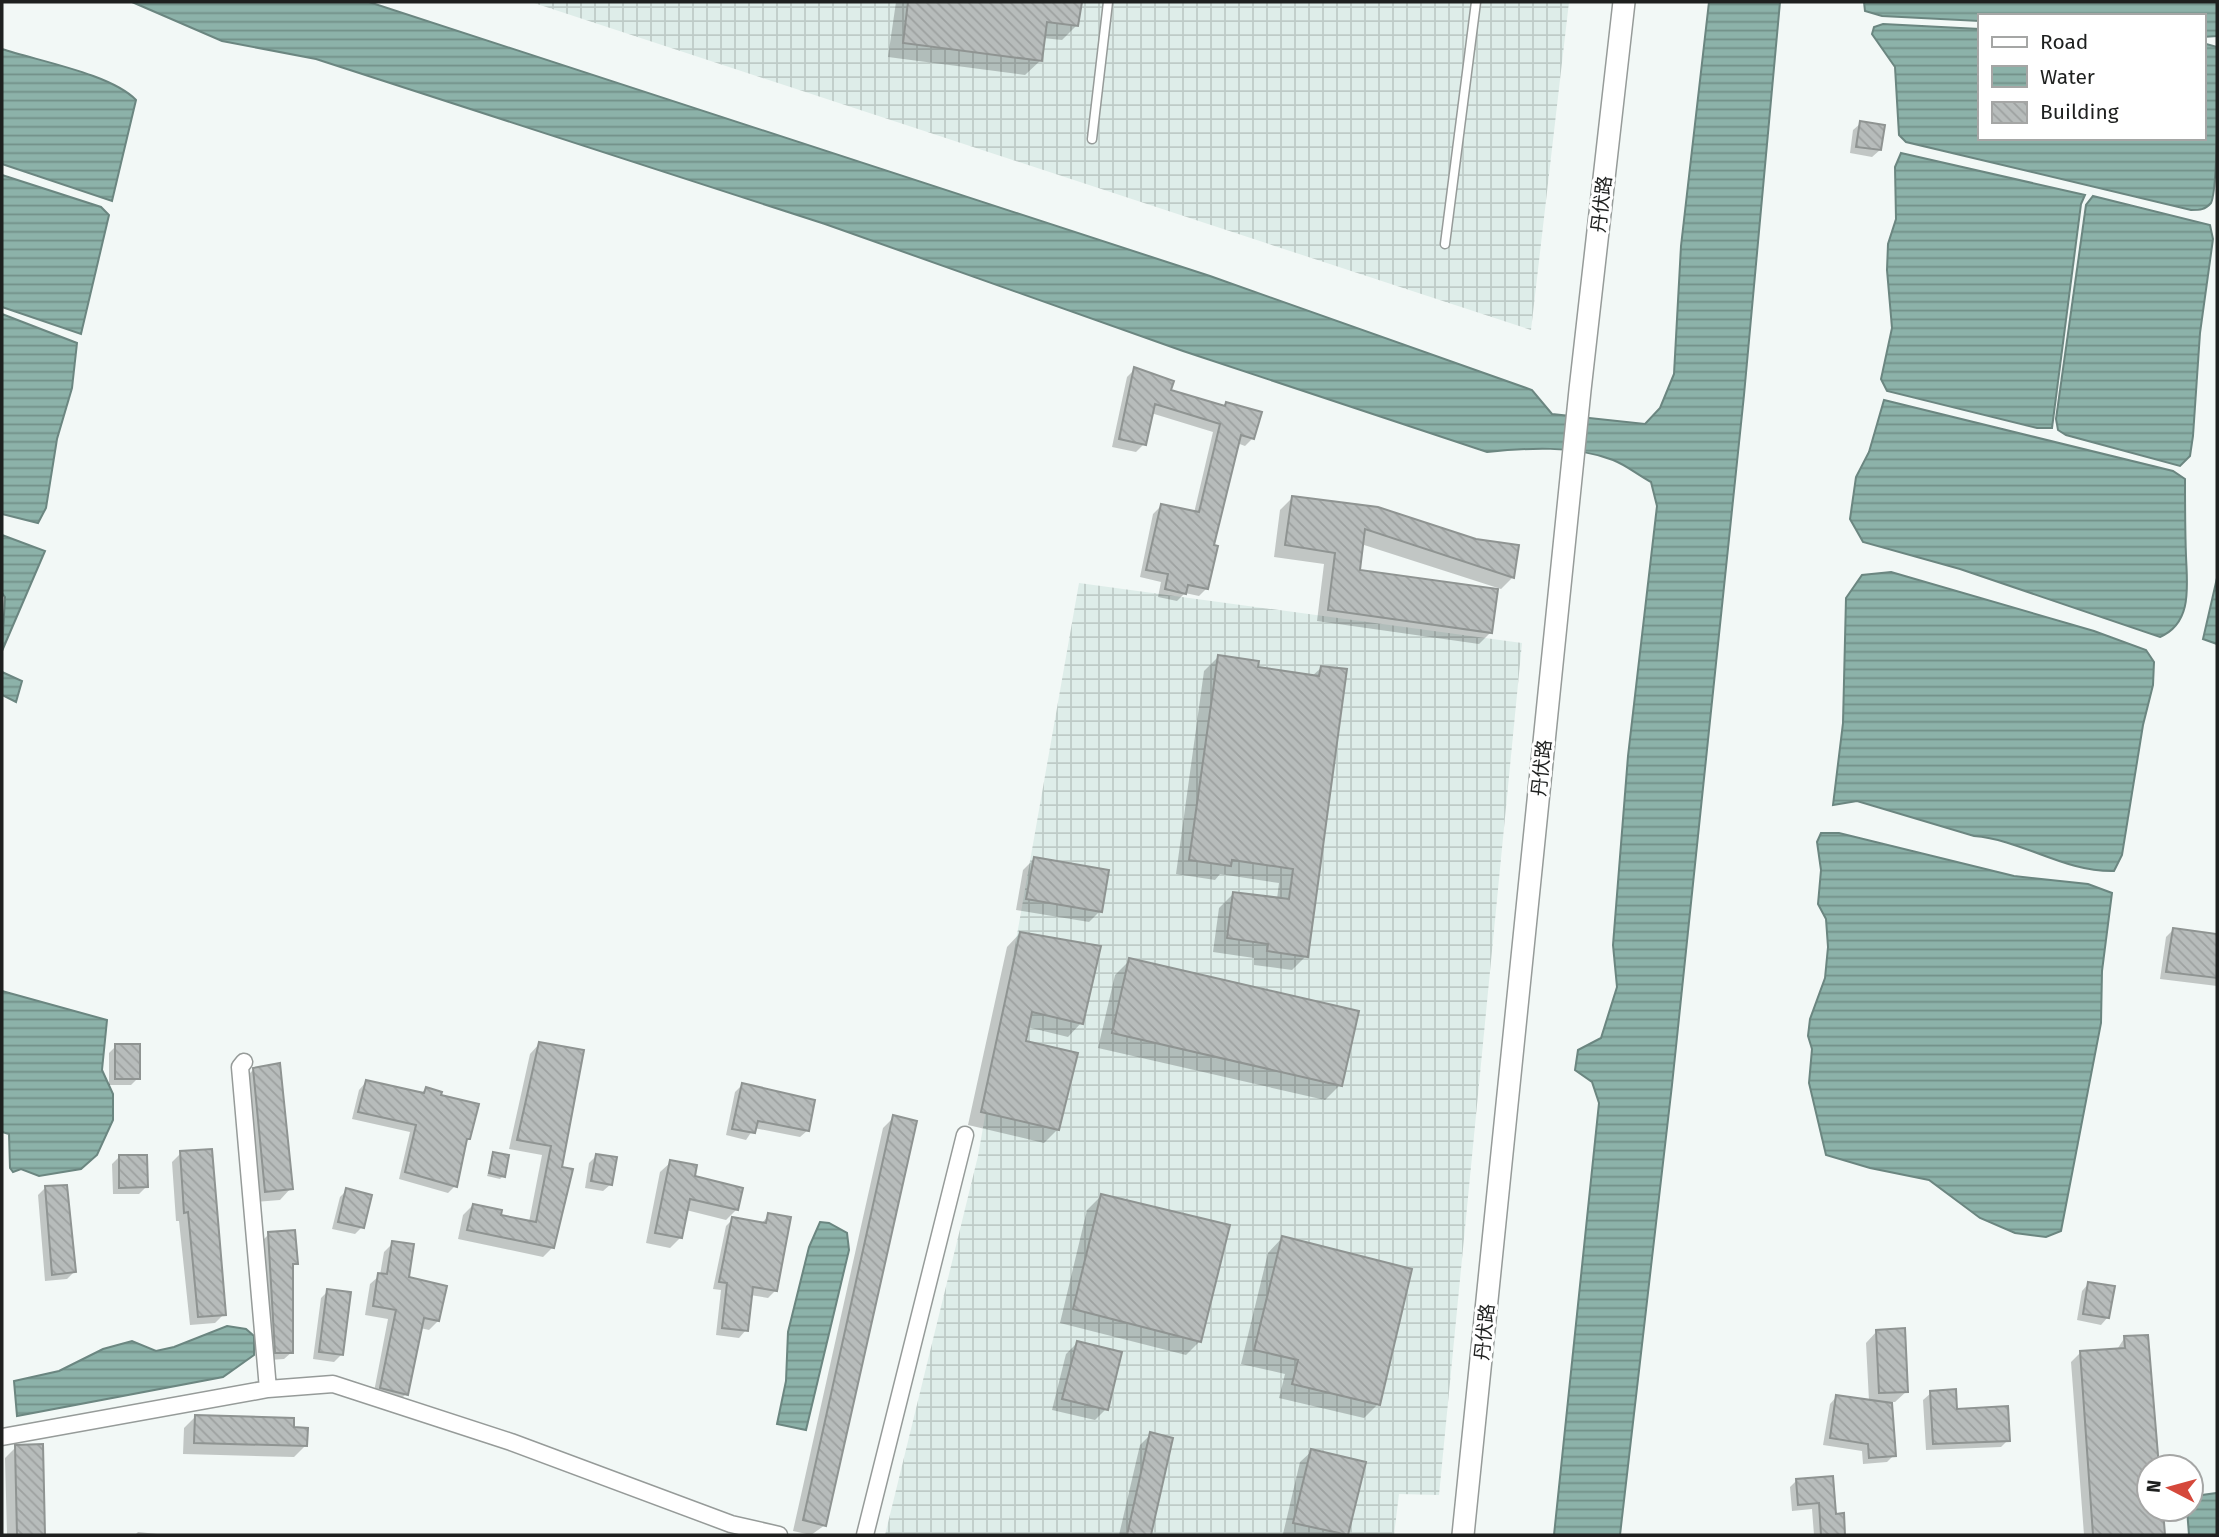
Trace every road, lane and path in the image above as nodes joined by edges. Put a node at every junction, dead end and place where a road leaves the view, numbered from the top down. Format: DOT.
graph roads {
  1 [pos="1108,2"];
  2 [pos="1476,2"];
  3 [pos="1625,2"];
  4 [pos="1092,139"];
  5 [pos="1445,244"];
  6 [pos="244,1062"];
  7 [pos="965,1135"];
  8 [pos="268,1389"];
  9 [pos="2,1437"];
  10 [pos="779,1535"];
  11 [pos="865,1535"];
  12 [pos="1463,1535"];
  1 -- 4 [label="lane"];
  2 -- 5 [label="lane"];
  3 -- 12 [label="main road, 丹伏路"];
  6 -- 8 [label="street"];
  7 -- 11 [label="street"];
  8 -- 9 [label="street"];
  8 -- 10 [label="street"];
}
